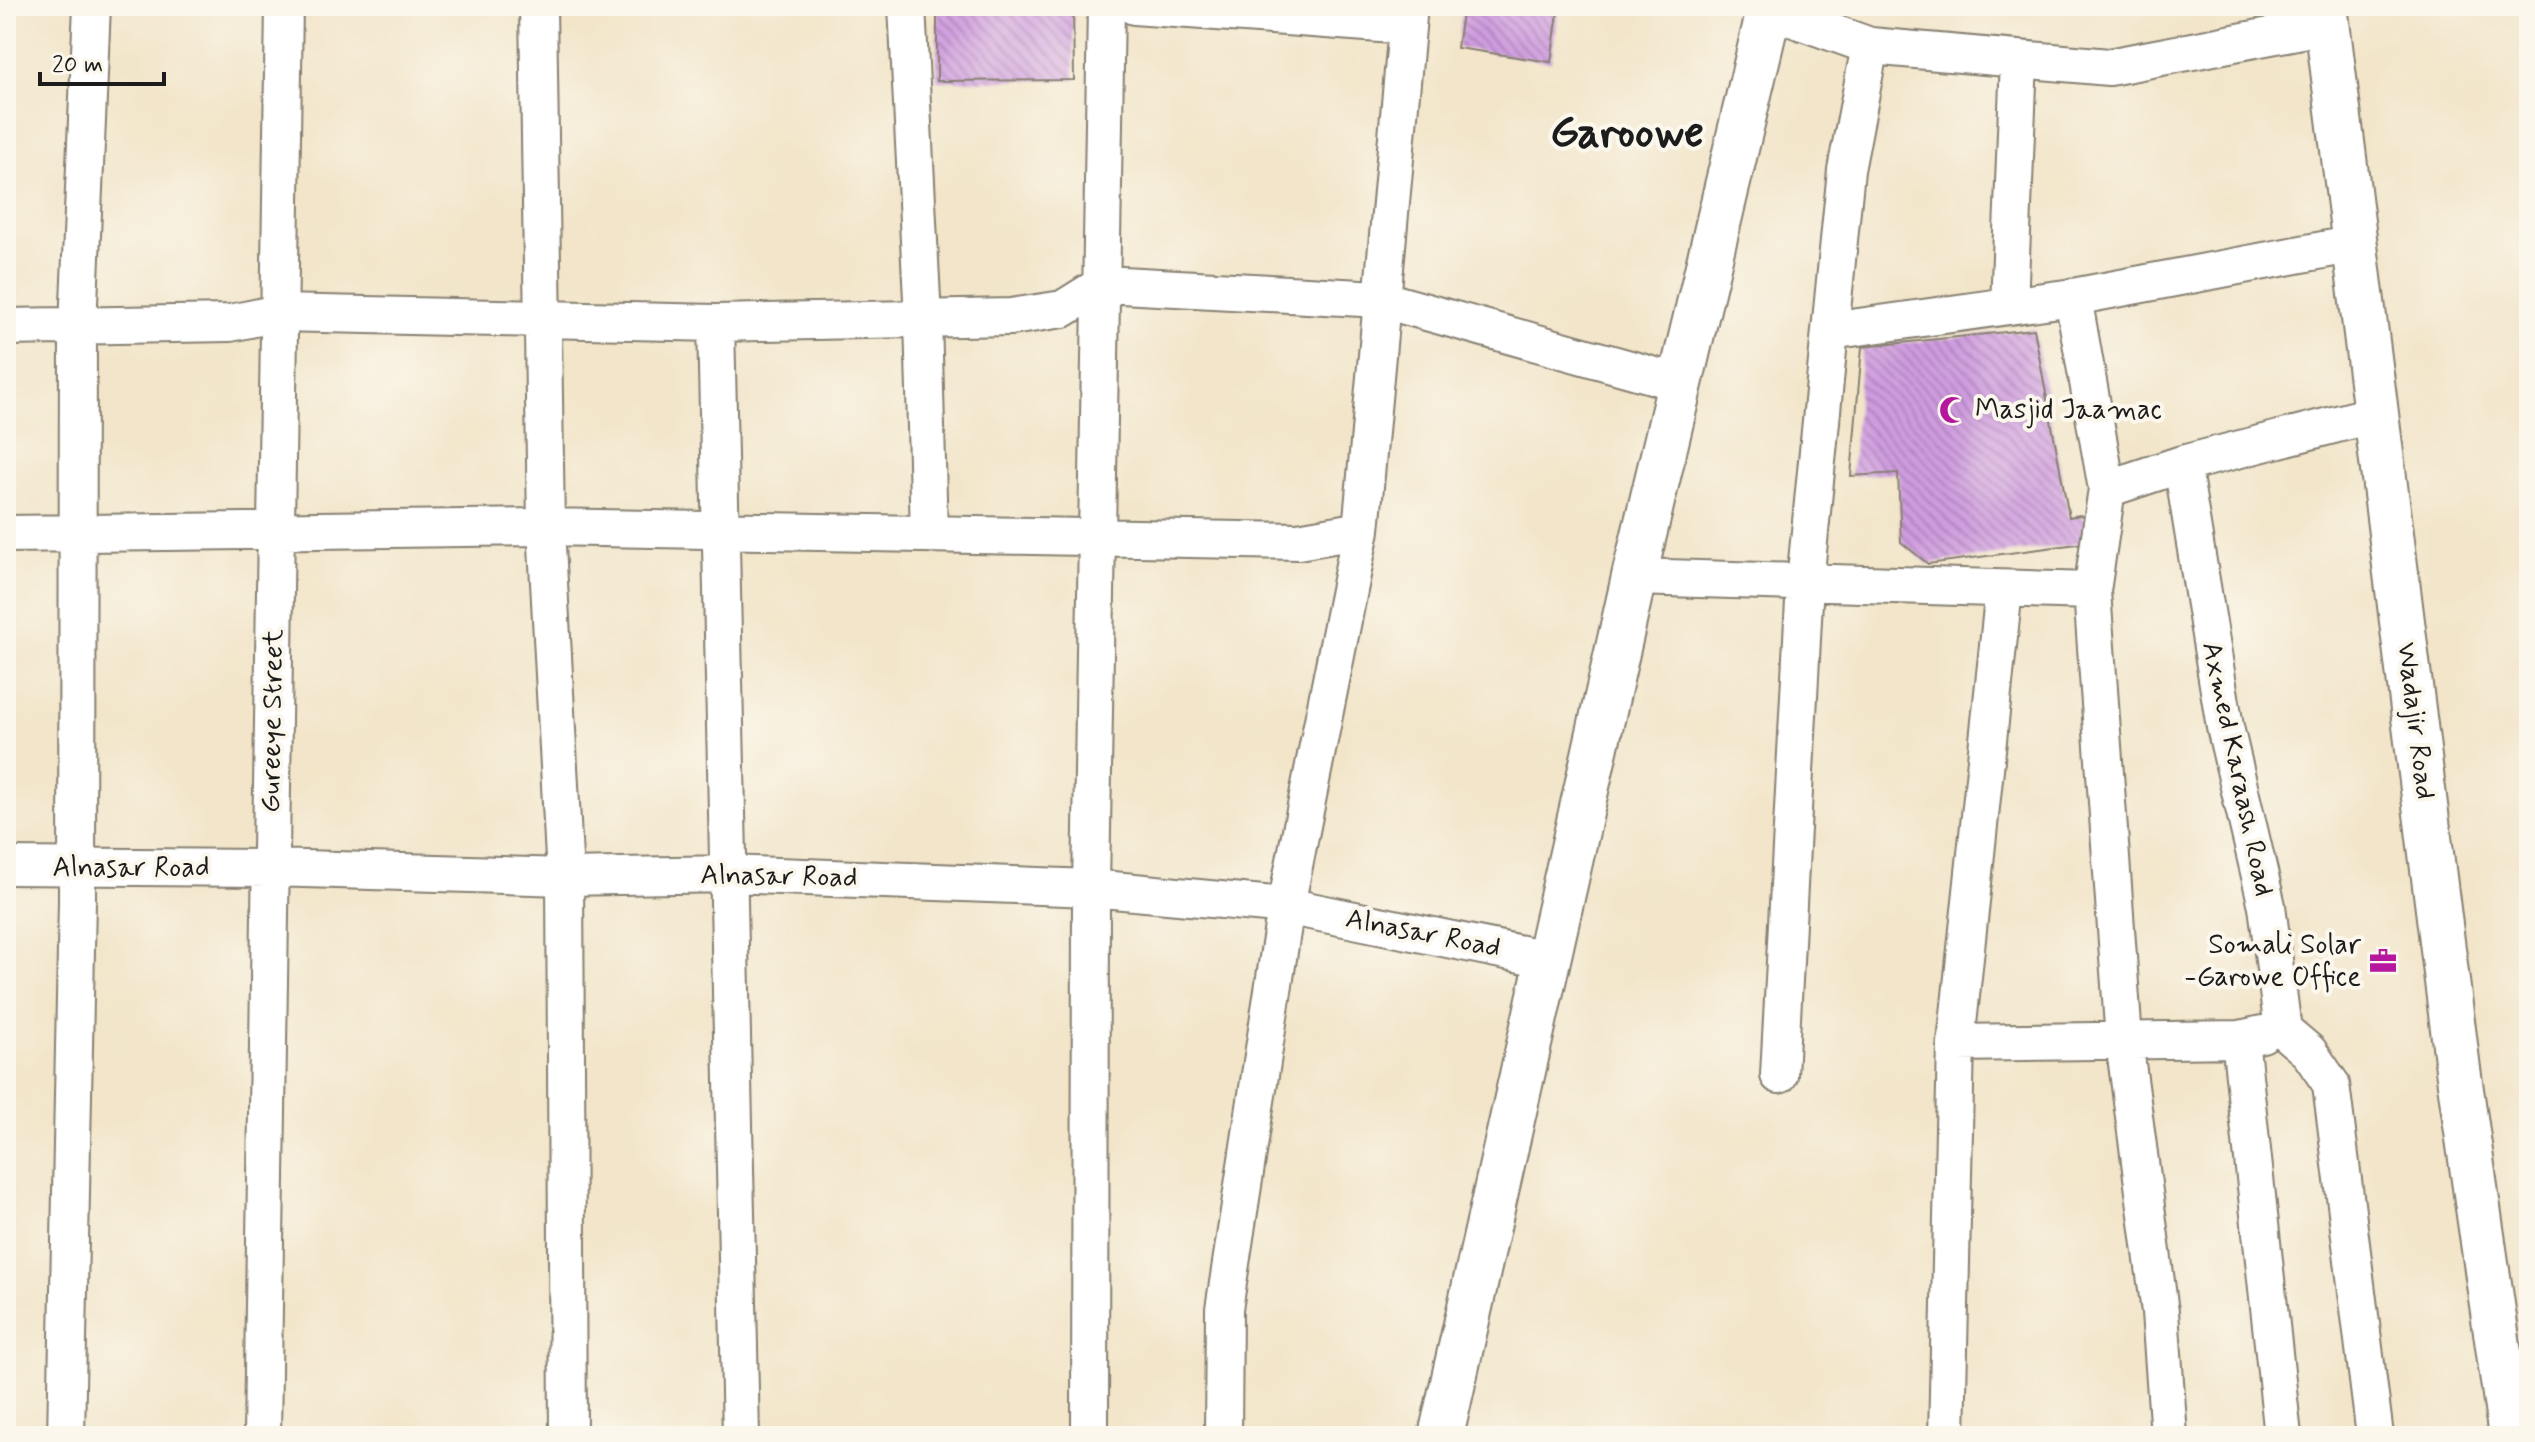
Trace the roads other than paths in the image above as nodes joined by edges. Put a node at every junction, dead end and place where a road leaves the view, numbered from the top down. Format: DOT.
graph roads {
  1 [pos="92,6"];
  2 [pos="284,6"];
  3 [pos="538,6"];
  4 [pos="907,6"];
  5 [pos="1106,6"];
  6 [pos="1134,6"];
  7 [pos="1770,8"];
  8 [pos="2327,15"];
  9 [pos="1408,16"];
  10 [pos="1870,46"];
  11 [pos="2019,59"];
  12 [pos="2355,244"];
  13 [pos="1103,284"];
  14 [pos="2073,297"];
  15 [pos="1380,299"];
  16 [pos="2009,306"];
  17 [pos="279,313"];
  18 [pos="542,319"];
  19 [pos="923,319"];
  20 [pos="716,323"];
  21 [pos="78,326"];
  22 [pos="6,327"];
  23 [pos="1830,331"];
  24 [pos="1680,383"];
  25 [pos="2376,414"];
  26 [pos="2182,464"];
  27 [pos="2107,489"];
  28 [pos="546,527"];
  29 [pos="276,530"];
  30 [pos="722,530"];
  31 [pos="1361,530"];
  32 [pos="77,533"];
  33 [pos="6,534"];
  34 [pos="929,534"];
  35 [pos="1098,537"];
  36 [pos="1634,577"];
  37 [pos="1805,582"];
  38 [pos="2004,589"];
  39 [pos="2092,591"];
  40 [pos="6,866"];
  41 [pos="76,868"];
  42 [pos="271,868"];
  43 [pos="729,874"];
  44 [pos="565,877"];
  45 [pos="1091,888"];
  46 [pos="1286,906"];
  47 [pos="1546,959"];
  48 [pos="2283,1030"];
  49 [pos="2240,1039"];
  50 [pos="2124,1041"];
  51 [pos="1956,1043"];
  52 [pos="1779,1075"];
  53 [pos="66,1436"];
  54 [pos="262,1436"];
  55 [pos="568,1436"];
  56 [pos="741,1436"];
  57 [pos="1090,1436"];
  58 [pos="1223,1436"];
  59 [pos="1441,1436"];
  60 [pos="1947,1436"];
  61 [pos="2169,1436"];
  62 [pos="2283,1436"];
  63 [pos="2375,1436"];
  64 [pos="2511,1436"];
  1 -- 21 [label="street"];
  2 -- 17 [label="street, Gureeye Street"];
  3 -- 18 [label="street"];
  4 -- 19 [label="street"];
  5 -- 13 [label="street"];
  6 -- 9 [label="street"];
  7 -- 10 [label="street"];
  7 -- 24 [label="main road"];
  8 -- 11 [label="street"];
  8 -- 12 [label="main road, Wadajir Road"];
  9 -- 15 [label="street"];
  10 -- 11 [label="street"];
  10 -- 23 [label="street"];
  11 -- 16 [label="street"];
  12 -- 14 [label="street"];
  12 -- 25 [label="main road, Wadajir Road"];
  13 -- 15 [label="street"];
  13 -- 19 [label="street"];
  13 -- 35 [label="street"];
  14 -- 16 [label="street"];
  14 -- 27 [label="street"];
  15 -- 24 [label="street"];
  15 -- 31 [label="street"];
  16 -- 23 [label="street"];
  17 -- 18 [label="street"];
  17 -- 21 [label="street"];
  17 -- 29 [label="street, Gureeye Street"];
  18 -- 20 [label="street"];
  18 -- 28 [label="street"];
  19 -- 20 [label="street"];
  19 -- 34 [label="street"];
  20 -- 30 [label="street"];
  21 -- 22 [label="street"];
  21 -- 32 [label="street"];
  23 -- 37 [label="street"];
  24 -- 36 [label="main road"];
  25 -- 26 [label="street"];
  25 -- 64 [label="main road, Wadajir Road"];
  26 -- 27 [label="street"];
  26 -- 48 [label="street, Axmed Karaash Road"];
  27 -- 39 [label="street"];
  28 -- 29 [label="street"];
  28 -- 30 [label="street"];
  28 -- 44 [label="street"];
  29 -- 32 [label="street"];
  29 -- 42 [label="street, Gureeye Street"];
  30 -- 34 [label="street"];
  30 -- 43 [label="street"];
  31 -- 35 [label="street"];
  31 -- 46 [label="street"];
  32 -- 33 [label="street"];
  32 -- 41 [label="street"];
  34 -- 35 [label="street"];
  35 -- 45 [label="street"];
  36 -- 37 [label="street"];
  36 -- 47 [label="main road"];
  37 -- 38 [label="street"];
  37 -- 52 [label="street"];
  38 -- 39 [label="street"];
  38 -- 51 [label="street"];
  39 -- 50 [label="street"];
  40 -- 41 [label="street, Alnasar Road"];
  41 -- 42 [label="street, Alnasar Road"];
  41 -- 53 [label="street"];
  42 -- 44 [label="street, Alnasar Road"];
  42 -- 54 [label="street, Gureeye Street"];
  43 -- 44 [label="street, Alnasar Road"];
  43 -- 45 [label="street, Alnasar Road"];
  43 -- 56 [label="street"];
  44 -- 55 [label="street"];
  45 -- 46 [label="street, Alnasar Road"];
  45 -- 57 [label="street"];
  46 -- 47 [label="street, Alnasar Road"];
  46 -- 58 [label="street"];
  47 -- 59 [label="main road"];
  48 -- 49 [label="street"];
  48 -- 63 [label="street"];
  49 -- 50 [label="street"];
  49 -- 62 [label="street"];
  50 -- 51 [label="street"];
  50 -- 61 [label="street"];
  51 -- 60 [label="street"];
}
